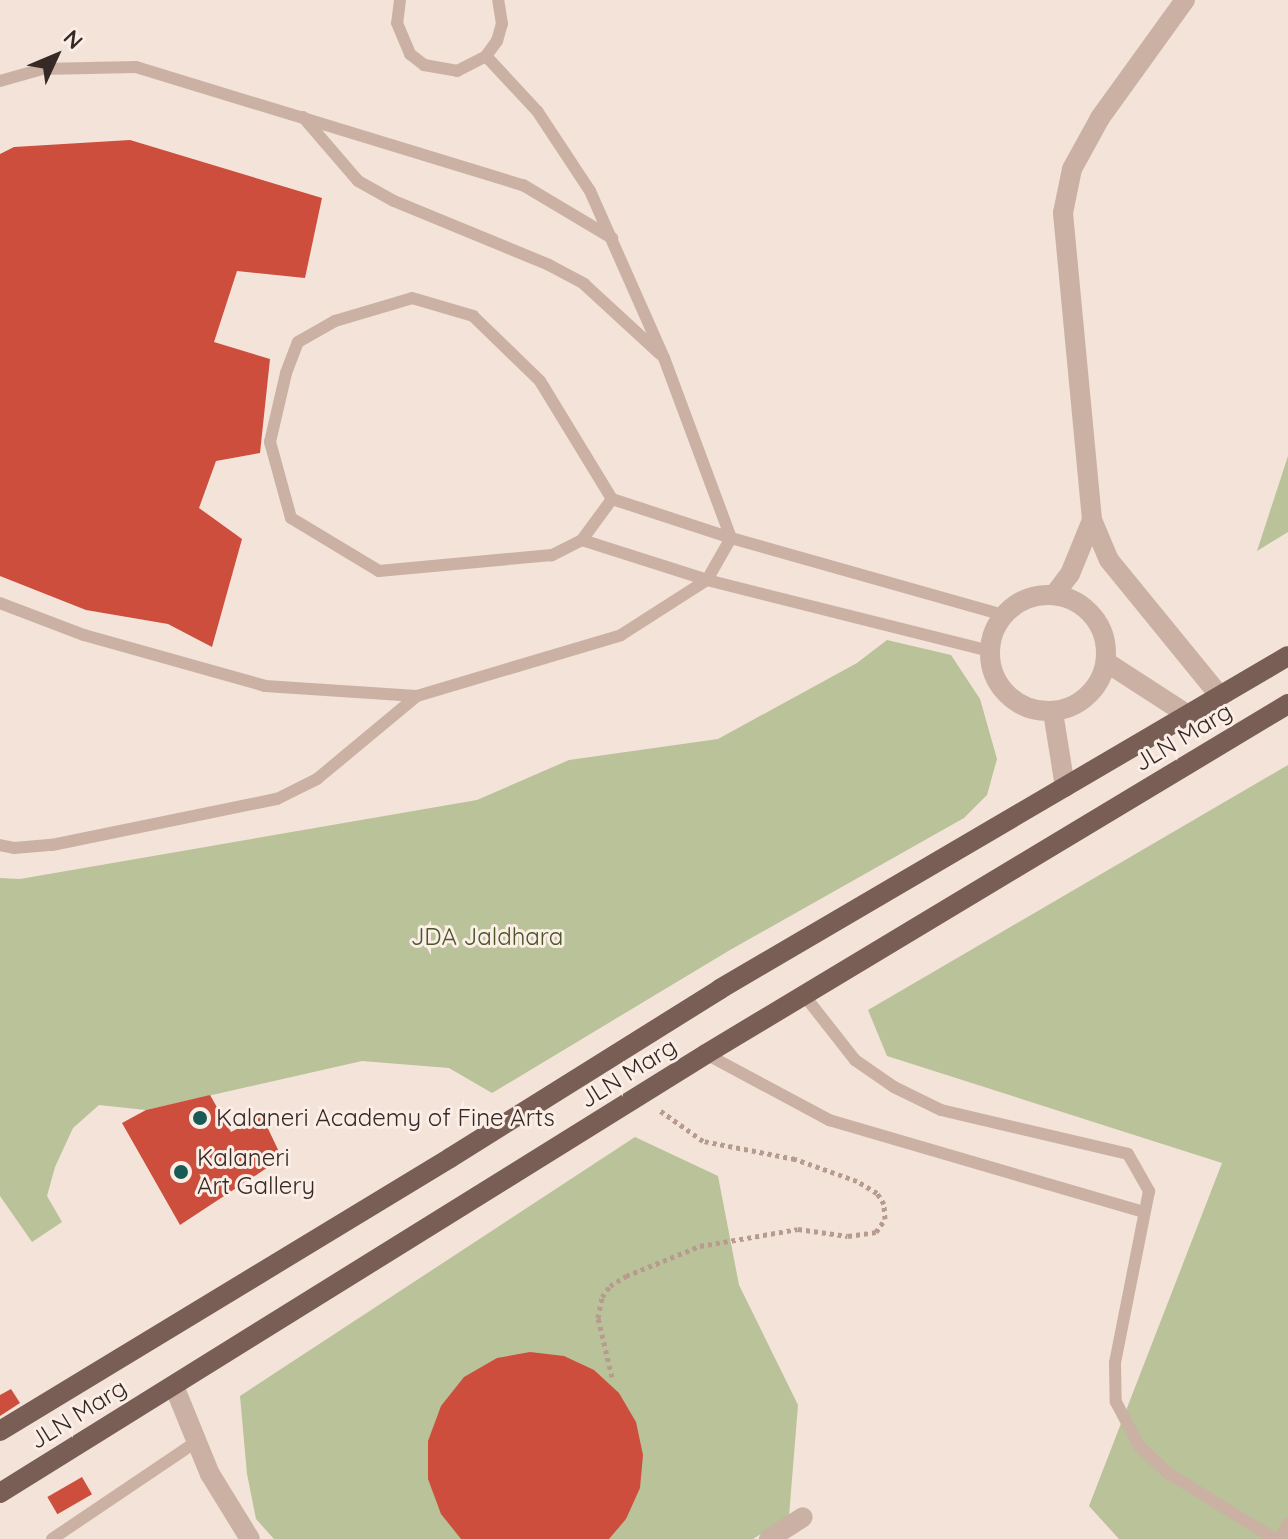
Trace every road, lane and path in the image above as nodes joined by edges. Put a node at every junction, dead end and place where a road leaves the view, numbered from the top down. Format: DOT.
graph roads {
  1 [pos="400,0"];
  2 [pos="498,0"];
  3 [pos="1185,0"];
  4 [pos="486,56"];
  5 [pos="0,81"];
  6 [pos="303,117"];
  7 [pos="612,238"];
  8 [pos="664,358"];
  9 [pos="612,499"];
  10 [pos="1092,520"];
  11 [pos="731,538"];
  12 [pos="582,540"];
  13 [pos="707,580"];
  14 [pos="1054,595"];
  15 [pos="0,603"];
  16 [pos="1003,615"];
  17 [pos="989,651"];
  18 [pos="1288,656"];
  19 [pos="1106,662"];
  20 [pos="417,696"];
  21 [pos="1220,696"];
  22 [pos="1288,704"];
  23 [pos="1053,712"];
  24 [pos="1188,715"];
  25 [pos="1065,787"];
  26 [pos="0,845"];
  27 [pos="804,995"];
  28 [pos="706,1054"];
  29 [pos="642,1095"];
  30 [pos="1144,1212"];
  31 [pos="612,1377"];
  32 [pos="174,1386"];
  33 [pos="0,1431"];
  34 [pos="196,1442"];
  35 [pos="0,1493"];
  36 [pos="803,1517"];
  37 [pos="1288,1523"];
  38 [pos="52,1539"];
  39 [pos="250,1539"];
  40 [pos="769,1539"];
  41 [pos="1277,1539"];
  1 -- 4 [label="lane"];
  2 -- 4 [label="lane"];
  3 -- 10 [label="street"];
  4 -- 7 [label="lane"];
  5 -- 6 [label="lane"];
  6 -- 7 [label="lane"];
  6 -- 8 [label="lane"];
  7 -- 8 [label="lane"];
  8 -- 11 [label="lane"];
  9 -- 11 [label="lane"];
  9 -- 12 [label="lane"];
  9 -- 12 [label="lane"];
  10 -- 14 [label="street"];
  10 -- 21 [label="street"];
  11 -- 13 [label="lane"];
  11 -- 16 [label="lane"];
  12 -- 13 [label="lane"];
  13 -- 17 [label="lane"];
  13 -- 20 [label="lane"];
  14 -- 16 [label="street"];
  14 -- 19 [label="street"];
  15 -- 20 [label="lane"];
  16 -- 17 [label="street"];
  17 -- 23 [label="street"];
  18 -- 21 [label="main road, JLN Marg"];
  19 -- 23 [label="street"];
  19 -- 24 [label="street"];
  20 -- 26 [label="lane"];
  21 -- 24 [label="main road, JLN Marg"];
  22 -- 27 [label="main road, JLN Marg"];
  23 -- 25 [label="street"];
  24 -- 25 [label="main road, JLN Marg"];
  25 -- 33 [label="main road, JLN Marg"];
  27 -- 28 [label="main road, JLN Marg"];
  27 -- 30 [label="lane"];
  28 -- 29 [label="main road, JLN Marg"];
  28 -- 30 [label="lane"];
  29 -- 31 [label="path"];
  29 -- 32 [label="main road, JLN Marg"];
  30 -- 41 [label="lane"];
  32 -- 34 [label="street"];
  32 -- 35 [label="main road, JLN Marg"];
  34 -- 38 [label="lane"];
  34 -- 39 [label="street"];
  36 -- 40 [label="street"];
  37 -- 41 [label="lane"];
}
